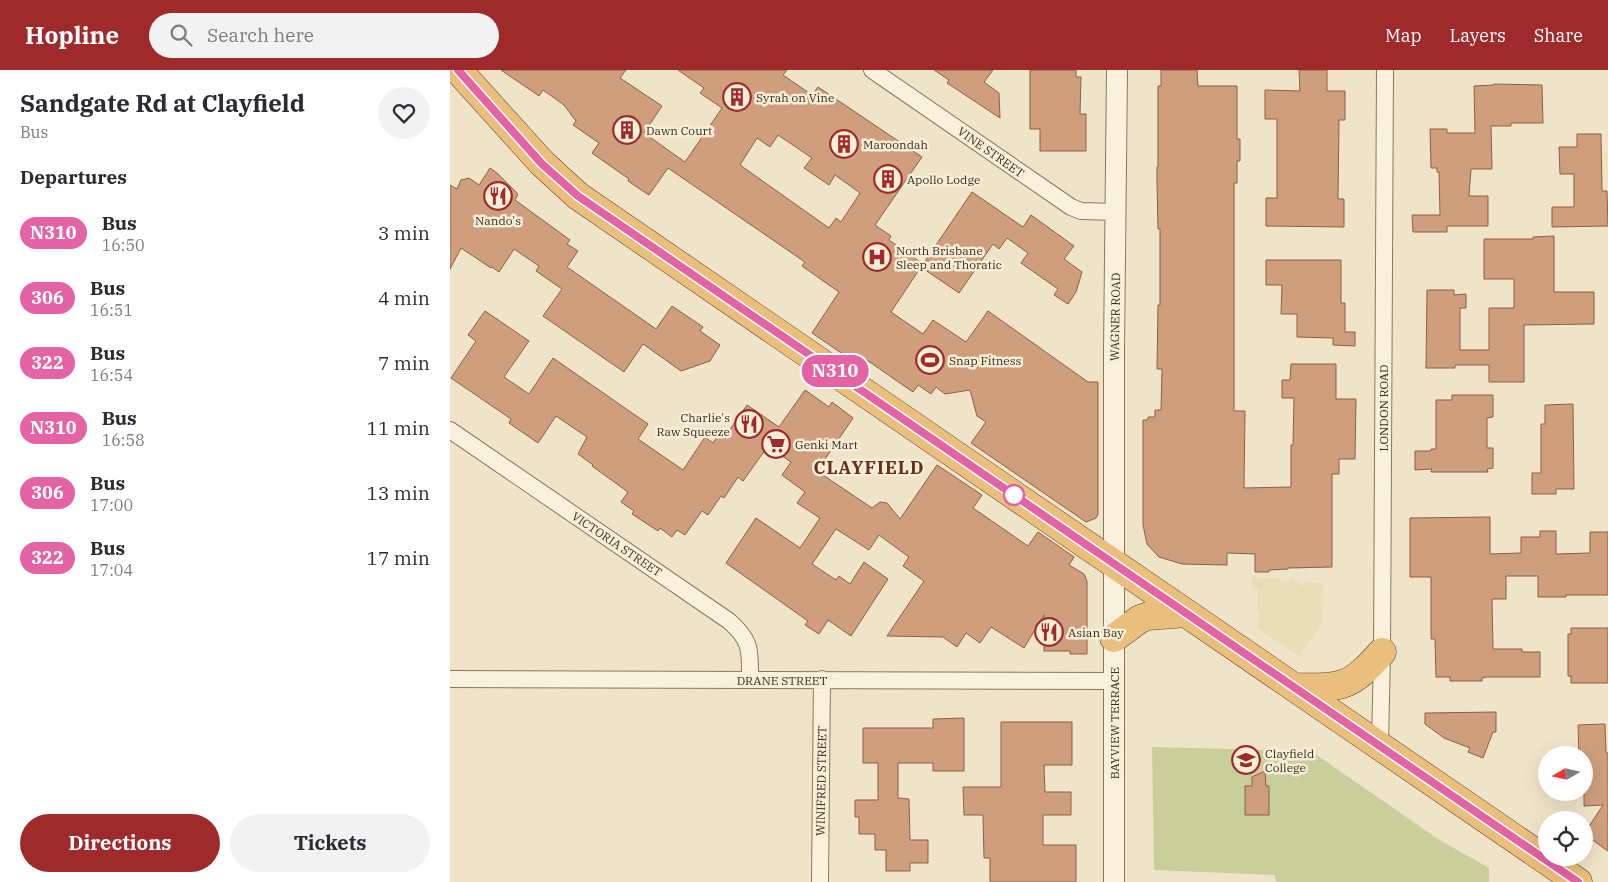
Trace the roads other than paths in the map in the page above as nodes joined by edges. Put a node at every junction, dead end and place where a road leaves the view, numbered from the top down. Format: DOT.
graph roads {
  1 [pos="458,70"];
  2 [pos="872,70"];
  3 [pos="1117,70"];
  4 [pos="1385,70"];
  5 [pos="1116,212"];
  6 [pos="450,430"];
  7 [pos="1114,563"];
  8 [pos="1186,613"];
  9 [pos="1114,638"];
  10 [pos="1382,652"];
  11 [pos="822,679"];
  12 [pos="450,680"];
  13 [pos="750,680"];
  14 [pos="1115,681"];
  15 [pos="1295,687"];
  16 [pos="1380,745"];
  17 [pos="820,882"];
  18 [pos="1114,882"];
  19 [pos="1578,882"];
  1 -- 7 [label="highway"];
  2 -- 5 [label="street, VINE STREET"];
  3 -- 5 [label="street, WAGNER ROAD"];
  4 -- 10 [label="street, LONDON ROAD"];
  5 -- 7 [label="street, WAGNER ROAD"];
  6 -- 13 [label="street, VICTORIA STREET"];
  7 -- 8 [label="highway"];
  7 -- 9 [label="street, BAYVIEW TERRACE"];
  8 -- 9 [label="highway"];
  8 -- 15 [label="highway"];
  9 -- 14 [label="street, BAYVIEW TERRACE"];
  10 -- 15 [label="highway"];
  10 -- 16 [label="street, LONDON ROAD"];
  11 -- 13 [label="street, DRANE STREET"];
  11 -- 14 [label="street, DRANE STREET"];
  11 -- 17 [label="street, WINIFRED STREET"];
  12 -- 13 [label="street, DRANE STREET"];
  14 -- 18 [label="street, BAYVIEW TERRACE"];
  15 -- 16 [label="highway"];
  16 -- 19 [label="highway"];
}
